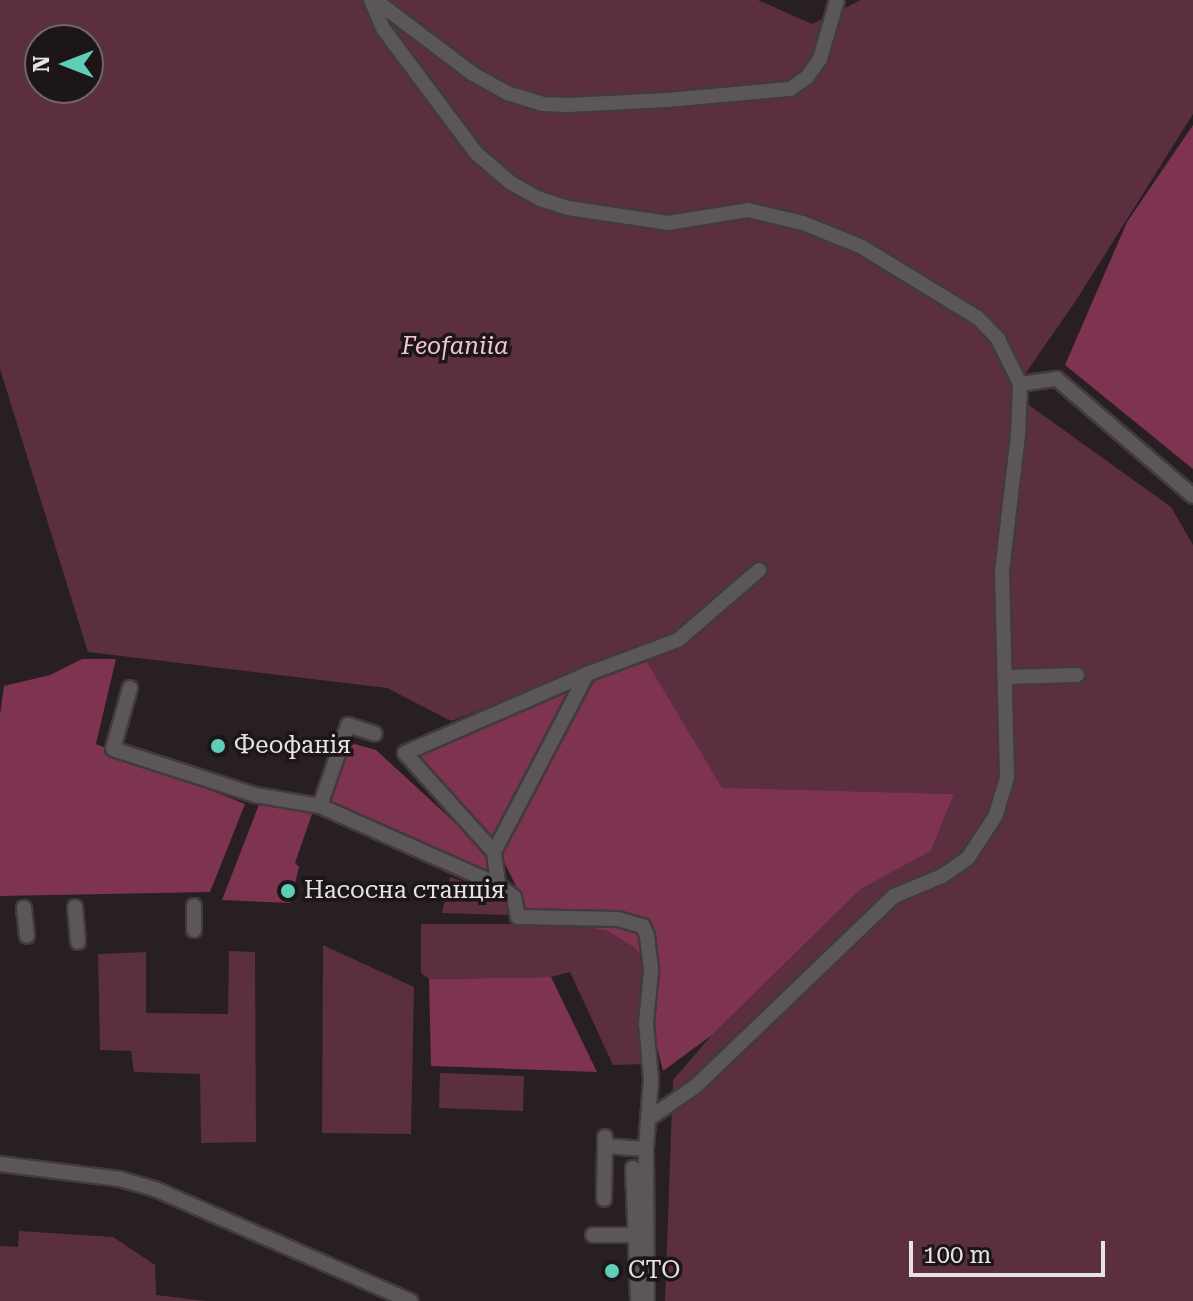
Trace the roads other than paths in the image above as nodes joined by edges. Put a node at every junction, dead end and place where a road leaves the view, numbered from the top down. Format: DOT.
graph roads {
  1 [pos="373,0"];
  2 [pos="837,0"];
  3 [pos="1020,384"];
  4 [pos="1193,496"];
  5 [pos="759,570"];
  6 [pos="587,674"];
  7 [pos="1077,675"];
  8 [pos="1005,677"];
  9 [pos="130,688"];
  10 [pos="375,734"];
  11 [pos="320,806"];
  12 [pos="494,852"];
  13 [pos="498,885"];
  14 [pos="194,906"];
  15 [pos="75,907"];
  16 [pos="24,908"];
  17 [pos="194,930"];
  18 [pos="27,936"];
  19 [pos="78,942"];
  20 [pos="651,1117"];
  21 [pos="646,1149"];
  22 [pos="0,1164"];
  23 [pos="633,1168"];
  24 [pos="604,1199"];
  25 [pos="593,1235"];
  26 [pos="636,1235"];
  27 [pos="402,1299"];
  28 [pos="638,1301"];
  29 [pos="647,1301"];
  1 -- 2 [label="street"];
  1 -- 3 [label="street"];
  3 -- 4 [label="street"];
  3 -- 8 [label="street"];
  5 -- 6 [label="street"];
  6 -- 12 [label="street"];
  6 -- 12 [label="street"];
  7 -- 8 [label="street"];
  8 -- 20 [label="street"];
  9 -- 11 [label="street"];
  10 -- 11 [label="street"];
  11 -- 13 [label="street"];
  12 -- 13 [label="street"];
  13 -- 20 [label="street"];
  14 -- 17 [label="street"];
  15 -- 19 [label="street"];
  16 -- 18 [label="street"];
  20 -- 21 [label="street"];
  21 -- 24 [label="street"];
  21 -- 29 [label="street"];
  22 -- 27 [label="street"];
  23 -- 26 [label="street"];
  25 -- 26 [label="street"];
  26 -- 28 [label="street"];
}
